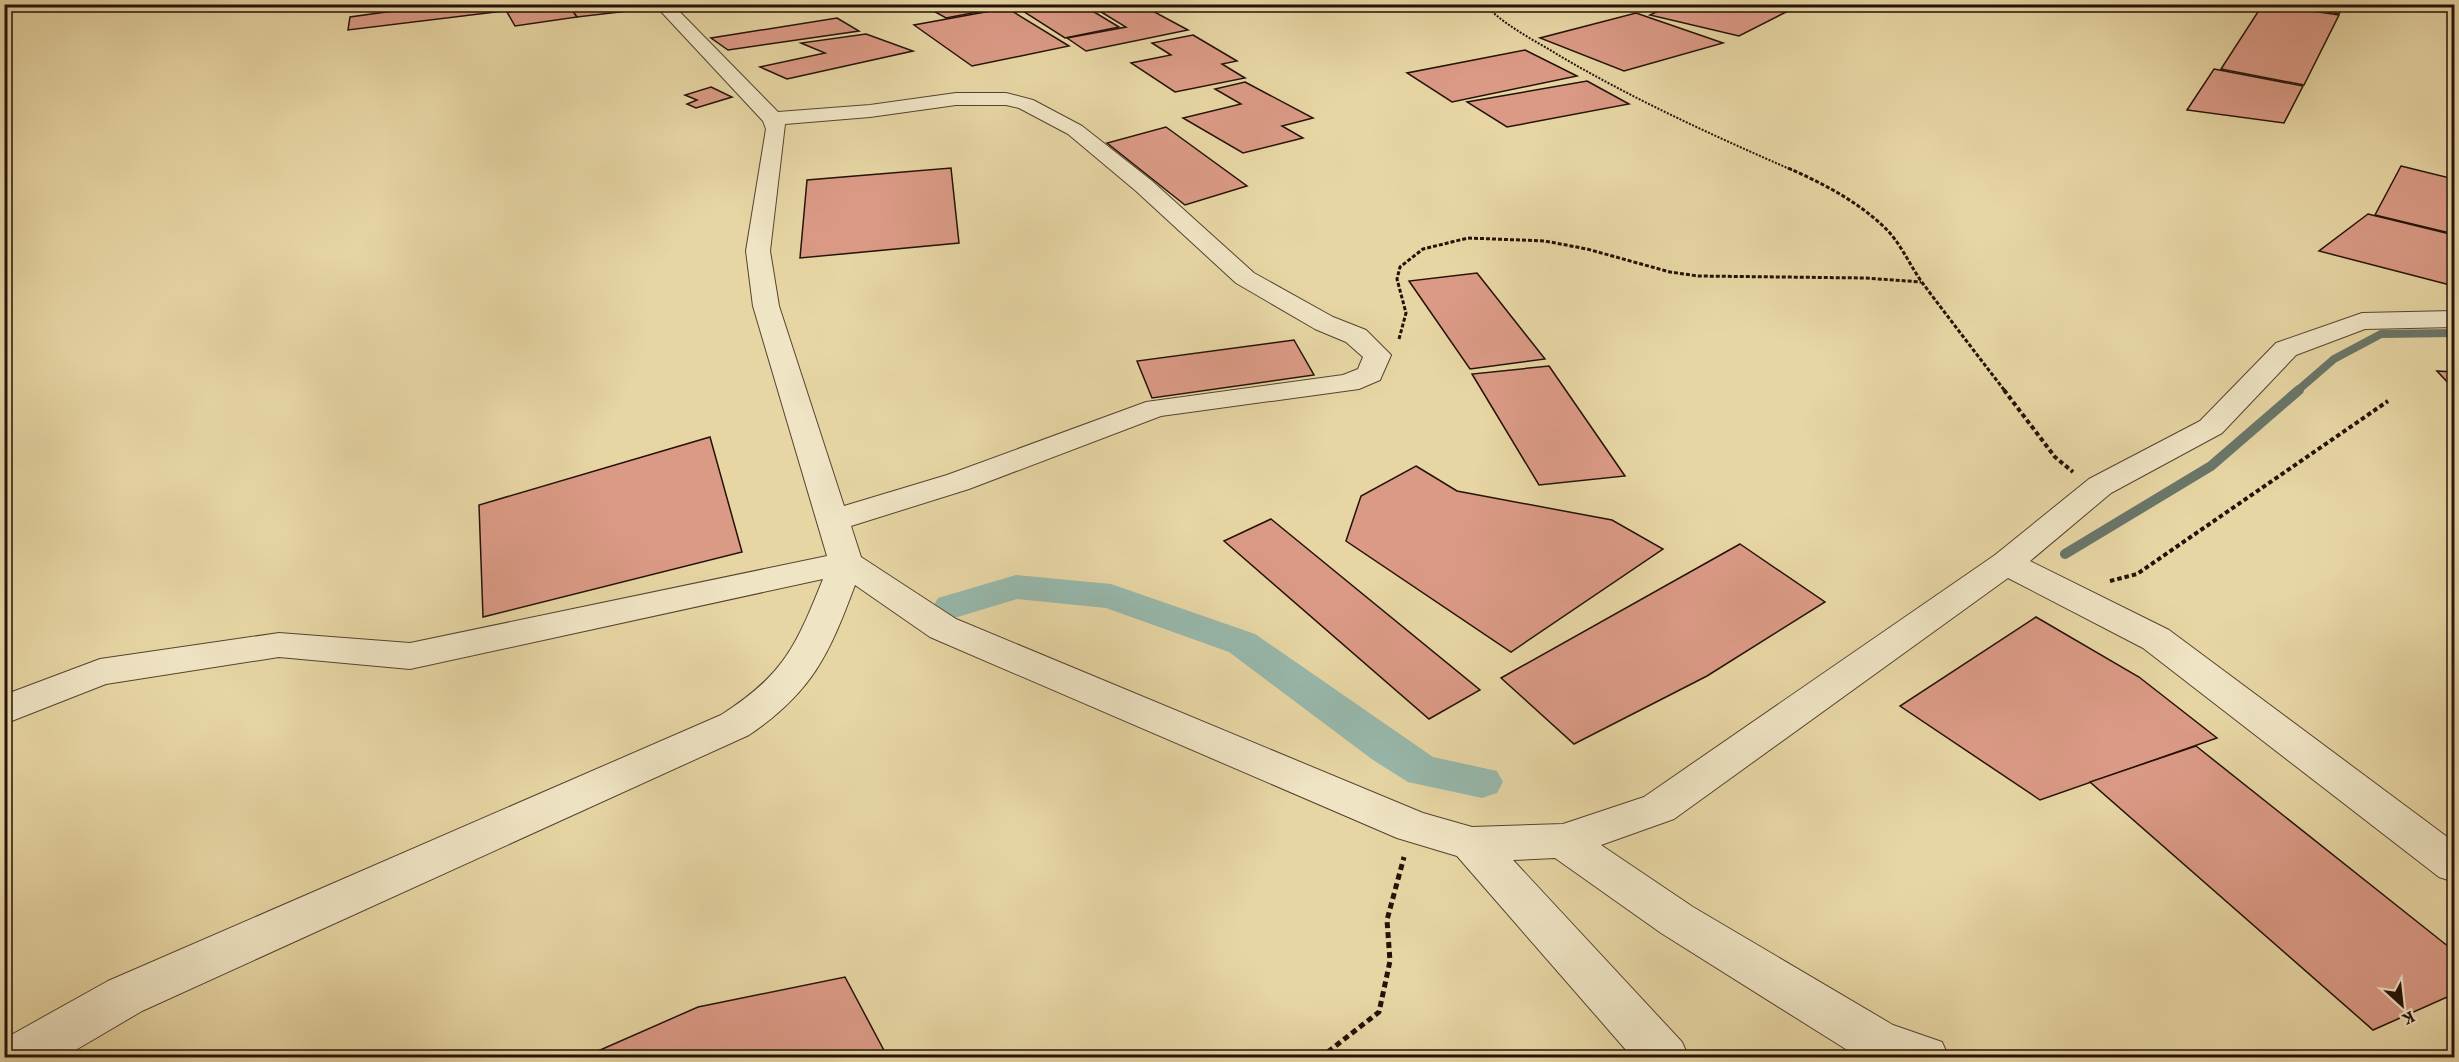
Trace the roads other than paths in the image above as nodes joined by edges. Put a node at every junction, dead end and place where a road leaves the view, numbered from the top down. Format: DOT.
graph roads {
  1 [pos="662,4"];
  2 [pos="773,119"];
  3 [pos="2454,319"];
  4 [pos="831,521"];
  5 [pos="846,563"];
  6 [pos="2007,563"];
  7 [pos="4,710"];
  8 [pos="1563,841"];
  9 [pos="1472,844"];
  10 [pos="2454,865"];
  11 [pos="17,1058"];
  12 [pos="1665,1058"];
  13 [pos="1926,1058"];
  1 -- 2 [label="street"];
  2 -- 4 [label="street"];
  2 -- 4 [label="street"];
  3 -- 6 [label="street"];
  4 -- 5 [label="street"];
  5 -- 7 [label="street"];
  5 -- 9 [label="street"];
  5 -- 11 [label="street"];
  6 -- 8 [label="street"];
  6 -- 10 [label="street"];
  8 -- 9 [label="street"];
  8 -- 13 [label="street"];
  9 -- 12 [label="street"];
}
